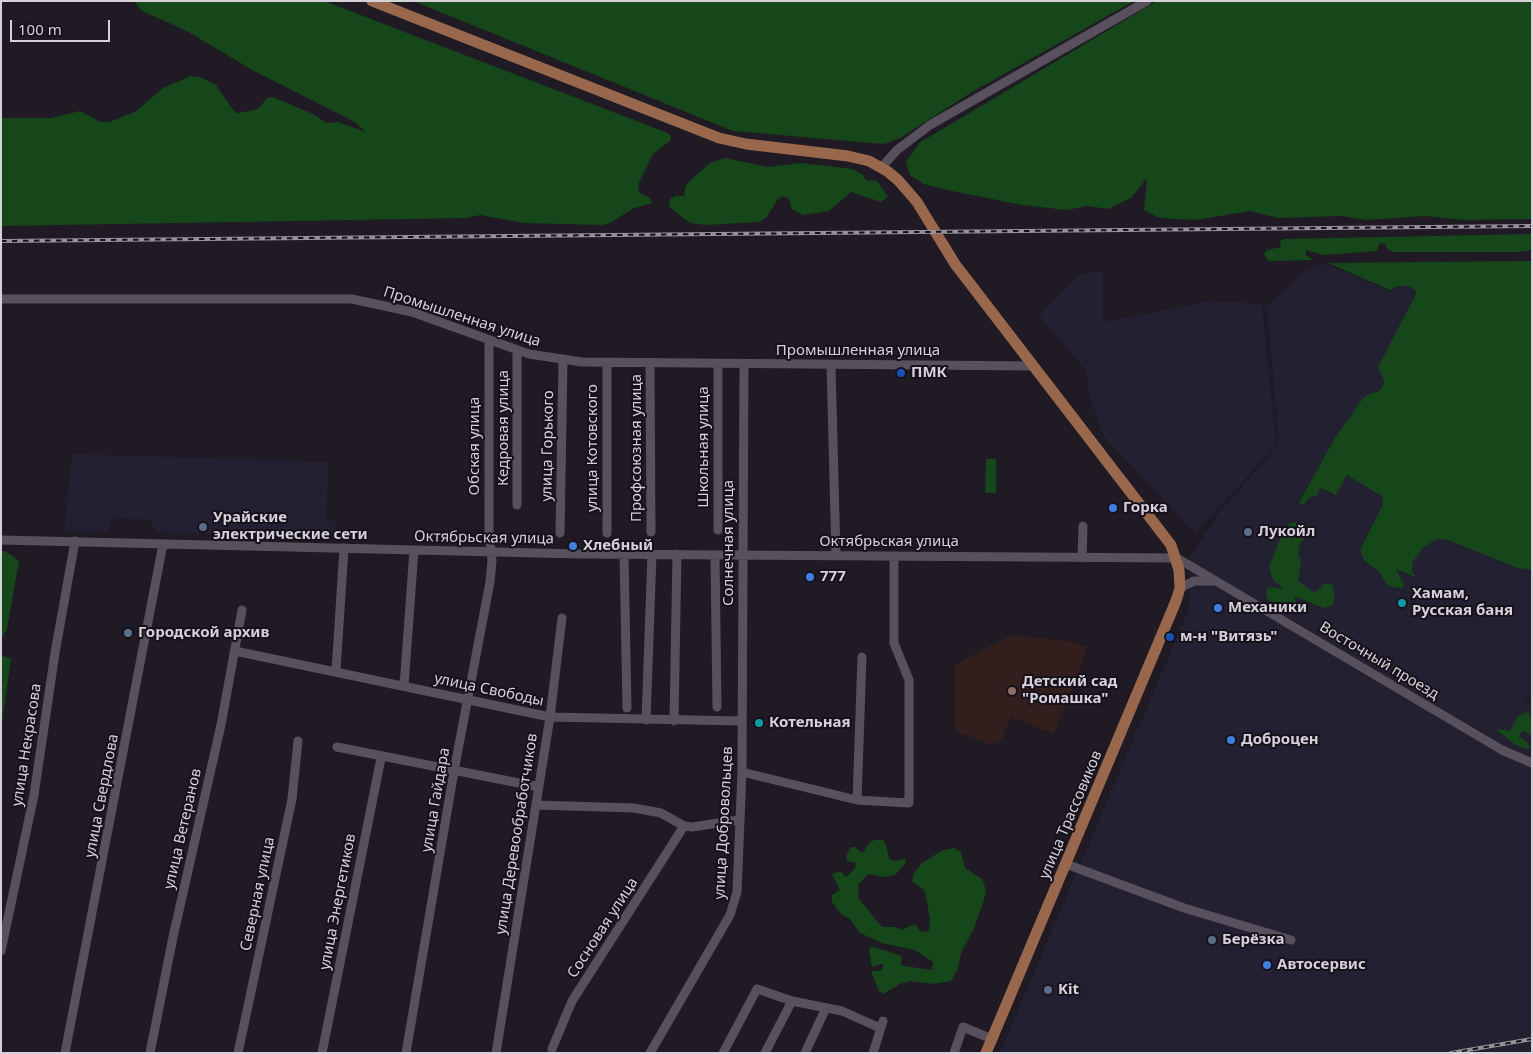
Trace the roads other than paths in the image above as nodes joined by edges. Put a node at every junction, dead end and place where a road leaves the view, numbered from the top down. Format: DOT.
graph roads {
  1 [pos="372,1"];
  2 [pos="1147,1"];
  3 [pos="881,168"];
  4 [pos="1,299"];
  5 [pos="489,340"];
  6 [pos="517,350"];
  7 [pos="563,360"];
  8 [pos="607,362"];
  9 [pos="650,363"];
  10 [pos="718,364"];
  11 [pos="744,365"];
  12 [pos="831,365"];
  13 [pos="1034,366"];
  14 [pos="517,506"];
  15 [pos="1083,526"];
  16 [pos="718,530"];
  17 [pos="651,532"];
  18 [pos="560,533"];
  19 [pos="607,533"];
  20 [pos="1,540"];
  21 [pos="74,542"];
  22 [pos="163,544"];
  23 [pos="344,548"];
  24 [pos="414,550"];
  25 [pos="491,552"];
  26 [pos="624,554"];
  27 [pos="652,554"];
  28 [pos="677,554"];
  29 [pos="743,555"];
  30 [pos="715,556"];
  31 [pos="836,556"];
  32 [pos="894,556"];
  33 [pos="1082,558"];
  34 [pos="1176,558"];
  35 [pos="1214,581"];
  36 [pos="1180,588"];
  37 [pos="242,610"];
  38 [pos="562,618"];
  39 [pos="235,651"];
  40 [pos="862,657"];
  41 [pos="336,672"];
  42 [pos="404,686"];
  43 [pos="468,699"];
  44 [pos="717,707"];
  45 [pos="627,708"];
  46 [pos="550,717"];
  47 [pos="646,720"];
  48 [pos="674,720"];
  49 [pos="741,721"];
  50 [pos="298,741"];
  51 [pos="337,747"];
  52 [pos="381,758"];
  53 [pos="1532,763"];
  54 [pos="454,771"];
  55 [pos="742,772"];
  56 [pos="539,787"];
  57 [pos="857,800"];
  58 [pos="536,805"];
  59 [pos="738,820"];
  60 [pos="684,826"];
  61 [pos="1066,864"];
  62 [pos="1291,940"];
  63 [pos="1,952"];
  64 [pos="792,1001"];
  65 [pos="826,1008"];
  66 [pos="992,1039"];
  67 [pos="552,1049"];
  68 [pos="65,1053"];
  69 [pos="150,1053"];
  70 [pos="238,1053"];
  71 [pos="322,1053"];
  72 [pos="406,1053"];
  73 [pos="496,1053"];
  74 [pos="650,1053"];
  75 [pos="723,1053"];
  76 [pos="765,1053"];
  77 [pos="805,1053"];
  78 [pos="873,1053"];
  79 [pos="954,1053"];
  80 [pos="986,1053"];
  1 -- 3 [label="main road"];
  2 -- 3 [label="street"];
  3 -- 13 [label="main road"];
  4 -- 5 [label="street, Промышленная улица"];
  5 -- 6 [label="street, Промышленная улица"];
  5 -- 25 [label="street, Обская улица"];
  6 -- 7 [label="street, Промышленная улица"];
  6 -- 14 [label="street, Кедровая улица"];
  7 -- 8 [label="street, Промышленная улица"];
  7 -- 18 [label="street, улица Горького"];
  8 -- 9 [label="street, Промышленная улица"];
  8 -- 19 [label="street, улица Котовского"];
  9 -- 10 [label="street, Промышленная улица"];
  9 -- 17 [label="street, Профсоюзная улица"];
  10 -- 11 [label="street, Промышленная улица"];
  10 -- 16 [label="street, Школьная улица"];
  11 -- 12 [label="street, Промышленная улица"];
  11 -- 29 [label="street, Солнечная улица"];
  12 -- 13 [label="street, Промышленная улица"];
  12 -- 31 [label="street"];
  13 -- 34 [label="main road"];
  15 -- 33 [label="street"];
  20 -- 21 [label="street, Октябрьская улица"];
  21 -- 22 [label="street, Октябрьская улица"];
  21 -- 63 [label="street, улица Некрасова"];
  22 -- 23 [label="street, Октябрьская улица"];
  22 -- 68 [label="street, улица Свердлова"];
  23 -- 24 [label="street, Октябрьская улица"];
  23 -- 41 [label="street"];
  24 -- 25 [label="street, Октябрьская улица"];
  24 -- 42 [label="street"];
  25 -- 26 [label="street, Октябрьская улица"];
  25 -- 43 [label="street, улица Гайдара"];
  26 -- 27 [label="street, Октябрьская улица"];
  26 -- 45 [label="street"];
  27 -- 28 [label="street, Октябрьская улица"];
  27 -- 47 [label="street"];
  28 -- 30 [label="street, Октябрьская улица"];
  28 -- 48 [label="street"];
  29 -- 30 [label="street, Октябрьская улица"];
  29 -- 31 [label="street, Октябрьская улица"];
  29 -- 49 [label="street, Солнечная улица"];
  30 -- 44 [label="street"];
  31 -- 32 [label="street, Октябрьская улица"];
  32 -- 33 [label="street, Октябрьская улица"];
  32 -- 57 [label="street"];
  33 -- 34 [label="street, Октябрьская улица"];
  34 -- 35 [label="street, Восточный проезд"];
  34 -- 36 [label="main road"];
  35 -- 36 [label="street"];
  35 -- 53 [label="street, Восточный проезд"];
  36 -- 61 [label="main road, улица Трассовиков"];
  37 -- 39 [label="street, улица Ветеранов"];
  38 -- 46 [label="street, улица Деревообработчиков"];
  39 -- 41 [label="street, улица Свободы"];
  39 -- 69 [label="street, улица Ветеранов"];
  40 -- 57 [label="street"];
  41 -- 42 [label="street, улица Свободы"];
  42 -- 43 [label="street, улица Свободы"];
  43 -- 46 [label="street, улица Свободы"];
  43 -- 54 [label="street, улица Гайдара"];
  46 -- 47 [label="street, улица Свободы"];
  46 -- 56 [label="street, улица Деревообработчиков"];
  47 -- 48 [label="street, улица Свободы"];
  48 -- 49 [label="street, улица Свободы"];
  49 -- 55 [label="street, улица Добровольцев"];
  50 -- 70 [label="street, Северная улица"];
  51 -- 52 [label="street"];
  52 -- 54 [label="street"];
  52 -- 71 [label="street, улица Энергетиков"];
  54 -- 56 [label="street"];
  54 -- 72 [label="street, улица Гайдара"];
  55 -- 57 [label="street"];
  55 -- 59 [label="street, улица Добровольцев"];
  56 -- 58 [label="street, улица Деревообработчиков"];
  58 -- 60 [label="street"];
  58 -- 73 [label="street, улица Деревообработчиков"];
  59 -- 60 [label="street"];
  59 -- 74 [label="street, улица Добровольцев"];
  60 -- 67 [label="street, Сосновая улица"];
  61 -- 62 [label="street"];
  61 -- 66 [label="main road, улица Трассовиков"];
  64 -- 65 [label="street"];
  64 -- 75 [label="street"];
  64 -- 76 [label="street"];
  65 -- 77 [label="street"];
  65 -- 78 [label="street"];
  66 -- 79 [label="street"];
  66 -- 80 [label="main road, улица Трассовиков"];
}
